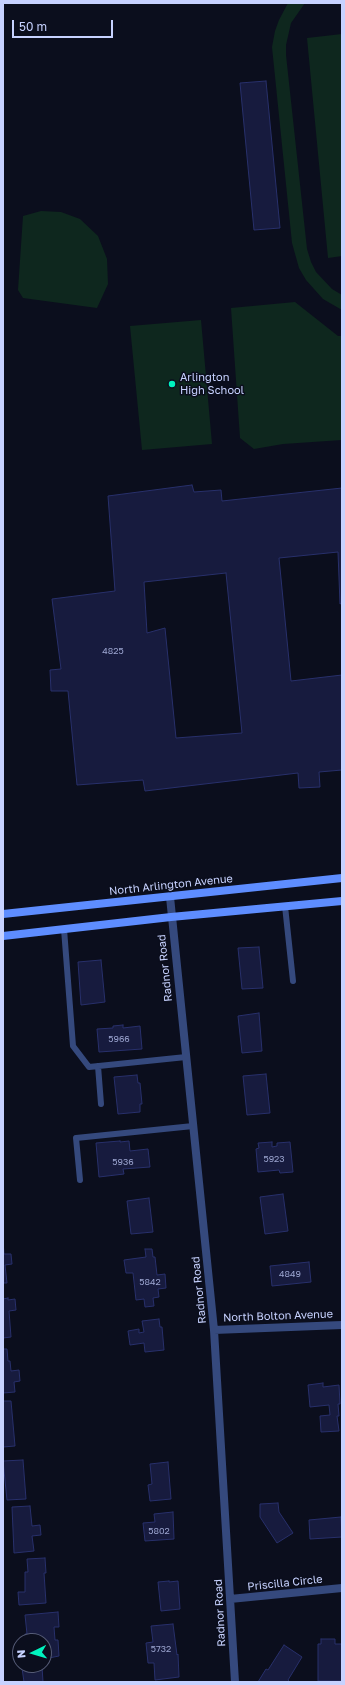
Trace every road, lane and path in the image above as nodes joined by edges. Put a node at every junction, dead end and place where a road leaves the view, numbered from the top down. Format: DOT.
graph roads {
  1 [pos="342,878"];
  2 [pos="170,897"];
  3 [pos="342,901"];
  4 [pos="285,906"];
  5 [pos="3,914"];
  6 [pos="171,917"];
  7 [pos="64,929"];
  8 [pos="3,936"];
  9 [pos="293,981"];
  10 [pos="186,1058"];
  11 [pos="98,1066"];
  12 [pos="101,1104"];
  13 [pos="193,1126"];
  14 [pos="80,1180"];
  15 [pos="342,1325"];
  16 [pos="214,1330"];
  17 [pos="342,1588"];
  18 [pos="230,1599"];
  19 [pos="235,1682"];
  1 -- 2 [label="main road, North Arlington Avenue"];
  2 -- 5 [label="main road, North Arlington Avenue"];
  2 -- 6 [label="street, Radnor Road"];
  3 -- 4 [label="main road"];
  4 -- 6 [label="main road"];
  4 -- 9 [label="lane"];
  6 -- 7 [label="main road"];
  6 -- 10 [label="street, Radnor Road"];
  7 -- 8 [label="main road"];
  7 -- 11 [label="lane"];
  10 -- 11 [label="lane"];
  10 -- 13 [label="street, Radnor Road"];
  11 -- 12 [label="lane"];
  13 -- 14 [label="lane"];
  13 -- 16 [label="street, Radnor Road"];
  15 -- 16 [label="street, North Bolton Avenue"];
  16 -- 18 [label="street, Radnor Road"];
  17 -- 18 [label="street, Priscilla Circle"];
  18 -- 19 [label="street, Radnor Road"];
}
